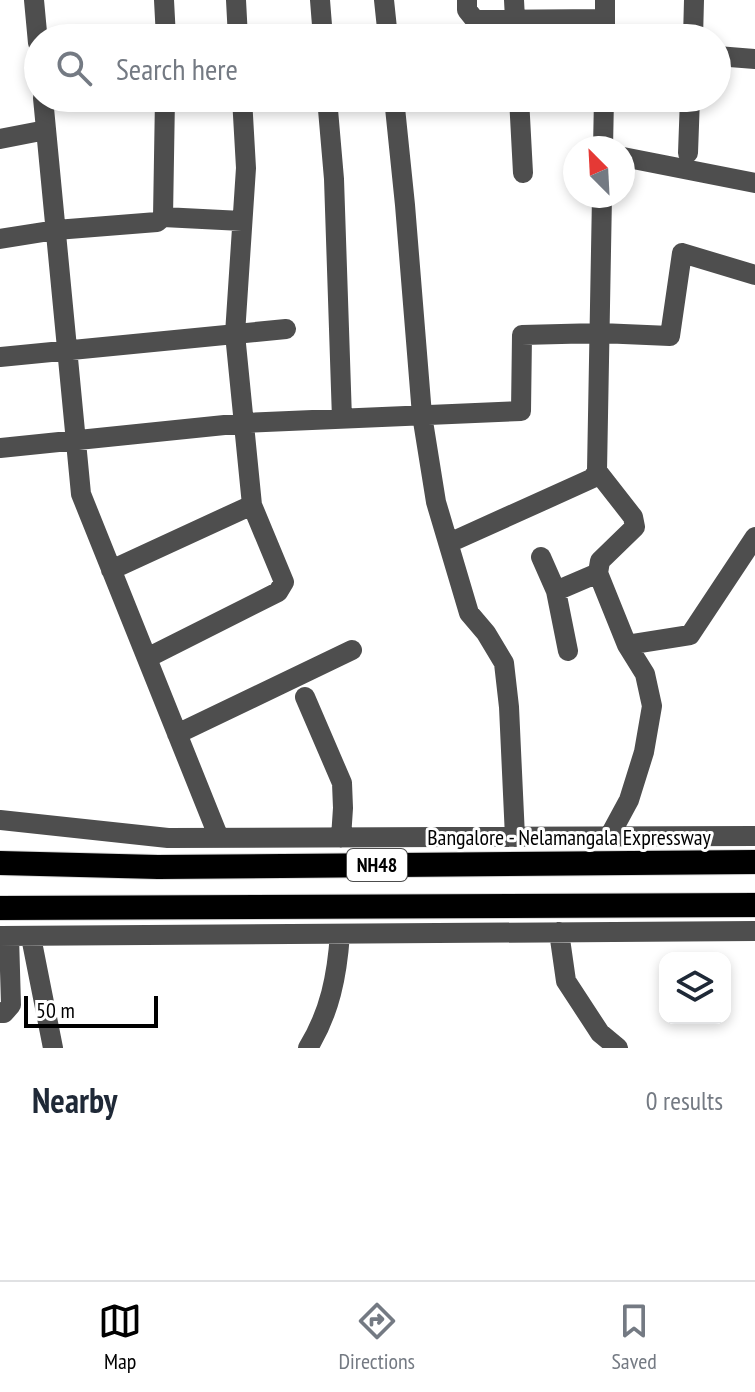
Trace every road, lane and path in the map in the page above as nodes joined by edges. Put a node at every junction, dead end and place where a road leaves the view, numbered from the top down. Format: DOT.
graph roads {
  1 [pos="34,0"];
  2 [pos="164,0"];
  3 [pos="236,0"];
  4 [pos="320,0"];
  5 [pos="384,0"];
  6 [pos="467,0"];
  7 [pos="694,0"];
  8 [pos="515,19"];
  9 [pos="605,19"];
  10 [pos="36,24"];
  11 [pos="165,24"];
  12 [pos="237,24"];
  13 [pos="322,24"];
  14 [pos="387,24"];
  15 [pos="693,24"];
  16 [pos="731,57"];
  17 [pos="755,59"];
  18 [pos="44,112"];
  19 [pos="165,112"];
  20 [pos="243,112"];
  21 [pos="328,112"];
  22 [pos="395,112"];
  23 [pos="520,112"];
  24 [pos="604,112"];
  25 [pos="689,112"];
  26 [pos="46,130"];
  27 [pos="603,136"];
  28 [pos="0,139"];
  29 [pos="688,153"];
  30 [pos="635,159"];
  31 [pos="523,173"];
  32 [pos="755,183"];
  33 [pos="602,208"];
  34 [pos="163,217"];
  35 [pos="242,221"];
  36 [pos="56,230"];
  37 [pos="0,239"];
  38 [pos="755,275"];
  39 [pos="286,329"];
  40 [pos="600,333"];
  41 [pos="235,334"];
  42 [pos="67,350"];
  43 [pos="0,357"];
  44 [pos="422,415"];
  45 [pos="342,419"];
  46 [pos="244,423"];
  47 [pos="76,440"];
  48 [pos="0,448"];
  49 [pos="597,471"];
  50 [pos="252,505"];
  51 [pos="754,542"];
  52 [pos="449,543"];
  53 [pos="541,557"];
  54 [pos="111,570"];
  55 [pos="598,573"];
  56 [pos="556,591"];
  57 [pos="627,645"];
  58 [pos="352,650"];
  59 [pos="568,651"];
  60 [pos="147,658"];
  61 [pos="305,697"];
  62 [pos="177,734"];
  63 [pos="0,820"];
  64 [pos="755,836"];
  65 [pos="515,837"];
  66 [pos="609,837"];
  67 [pos="219,838"];
  68 [pos="341,838"];
  69 [pos="755,862"];
  70 [pos="0,863"];
  71 [pos="755,905"];
  72 [pos="0,908"];
  73 [pos="755,931"];
  74 [pos="559,932"];
  75 [pos="340,934"];
  76 [pos="5,936"];
  77 [pos="31,937"];
  78 [pos="0,1013"];
  79 [pos="53,1048"];
  80 [pos="308,1048"];
  81 [pos="618,1048"];
  1 -- 10 [label="street"];
  2 -- 11 [label="street"];
  3 -- 12 [label="street"];
  4 -- 13 [label="street"];
  5 -- 14 [label="street"];
  6 -- 8 [label="street"];
  7 -- 15 [label="street"];
  8 -- 9 [label="street"];
  16 -- 17 [label="street"];
  18 -- 26 [label="street"];
  19 -- 34 [label="street"];
  20 -- 35 [label="street"];
  21 -- 45 [label="street"];
  22 -- 44 [label="street"];
  23 -- 31 [label="street"];
  24 -- 27 [label="street"];
  25 -- 29 [label="street"];
  26 -- 28 [label="street"];
  26 -- 36 [label="street"];
  30 -- 32 [label="street"];
  33 -- 40 [label="street"];
  34 -- 35 [label="street"];
  34 -- 36 [label="street"];
  35 -- 41 [label="street"];
  36 -- 37 [label="street"];
  36 -- 42 [label="street"];
  38 -- 40 [label="street"];
  39 -- 41 [label="street"];
  40 -- 44 [label="street"];
  40 -- 49 [label="street"];
  41 -- 42 [label="street"];
  41 -- 46 [label="street"];
  42 -- 43 [label="street"];
  42 -- 47 [label="street"];
  44 -- 45 [label="street"];
  44 -- 52 [label="street"];
  45 -- 46 [label="street"];
  46 -- 47 [label="street"];
  46 -- 50 [label="street"];
  47 -- 48 [label="street"];
  47 -- 54 [label="street"];
  49 -- 52 [label="street"];
  49 -- 55 [label="street"];
  50 -- 54 [label="street"];
  50 -- 60 [label="street"];
  51 -- 57 [label="street"];
  52 -- 65 [label="street"];
  53 -- 56 [label="street"];
  54 -- 60 [label="street"];
  55 -- 56 [label="street"];
  55 -- 57 [label="street"];
  56 -- 59 [label="street"];
  57 -- 66 [label="street"];
  58 -- 62 [label="street"];
  60 -- 62 [label="street"];
  61 -- 68 [label="street"];
  62 -- 67 [label="street"];
  63 -- 67 [label="street"];
  64 -- 66 [label="street"];
  65 -- 66 [label="street"];
  65 -- 68 [label="street"];
  67 -- 68 [label="street"];
  69 -- 70 [label="highway, Bangalore - Nelamangala Expressway / NH48"];
  71 -- 72 [label="highway, NH48"];
  73 -- 74 [label="street"];
  74 -- 75 [label="street"];
  74 -- 81 [label="street"];
  75 -- 77 [label="street"];
  75 -- 80 [label="street"];
  76 -- 77 [label="street"];
  76 -- 78 [label="street"];
  77 -- 79 [label="street"];
}
